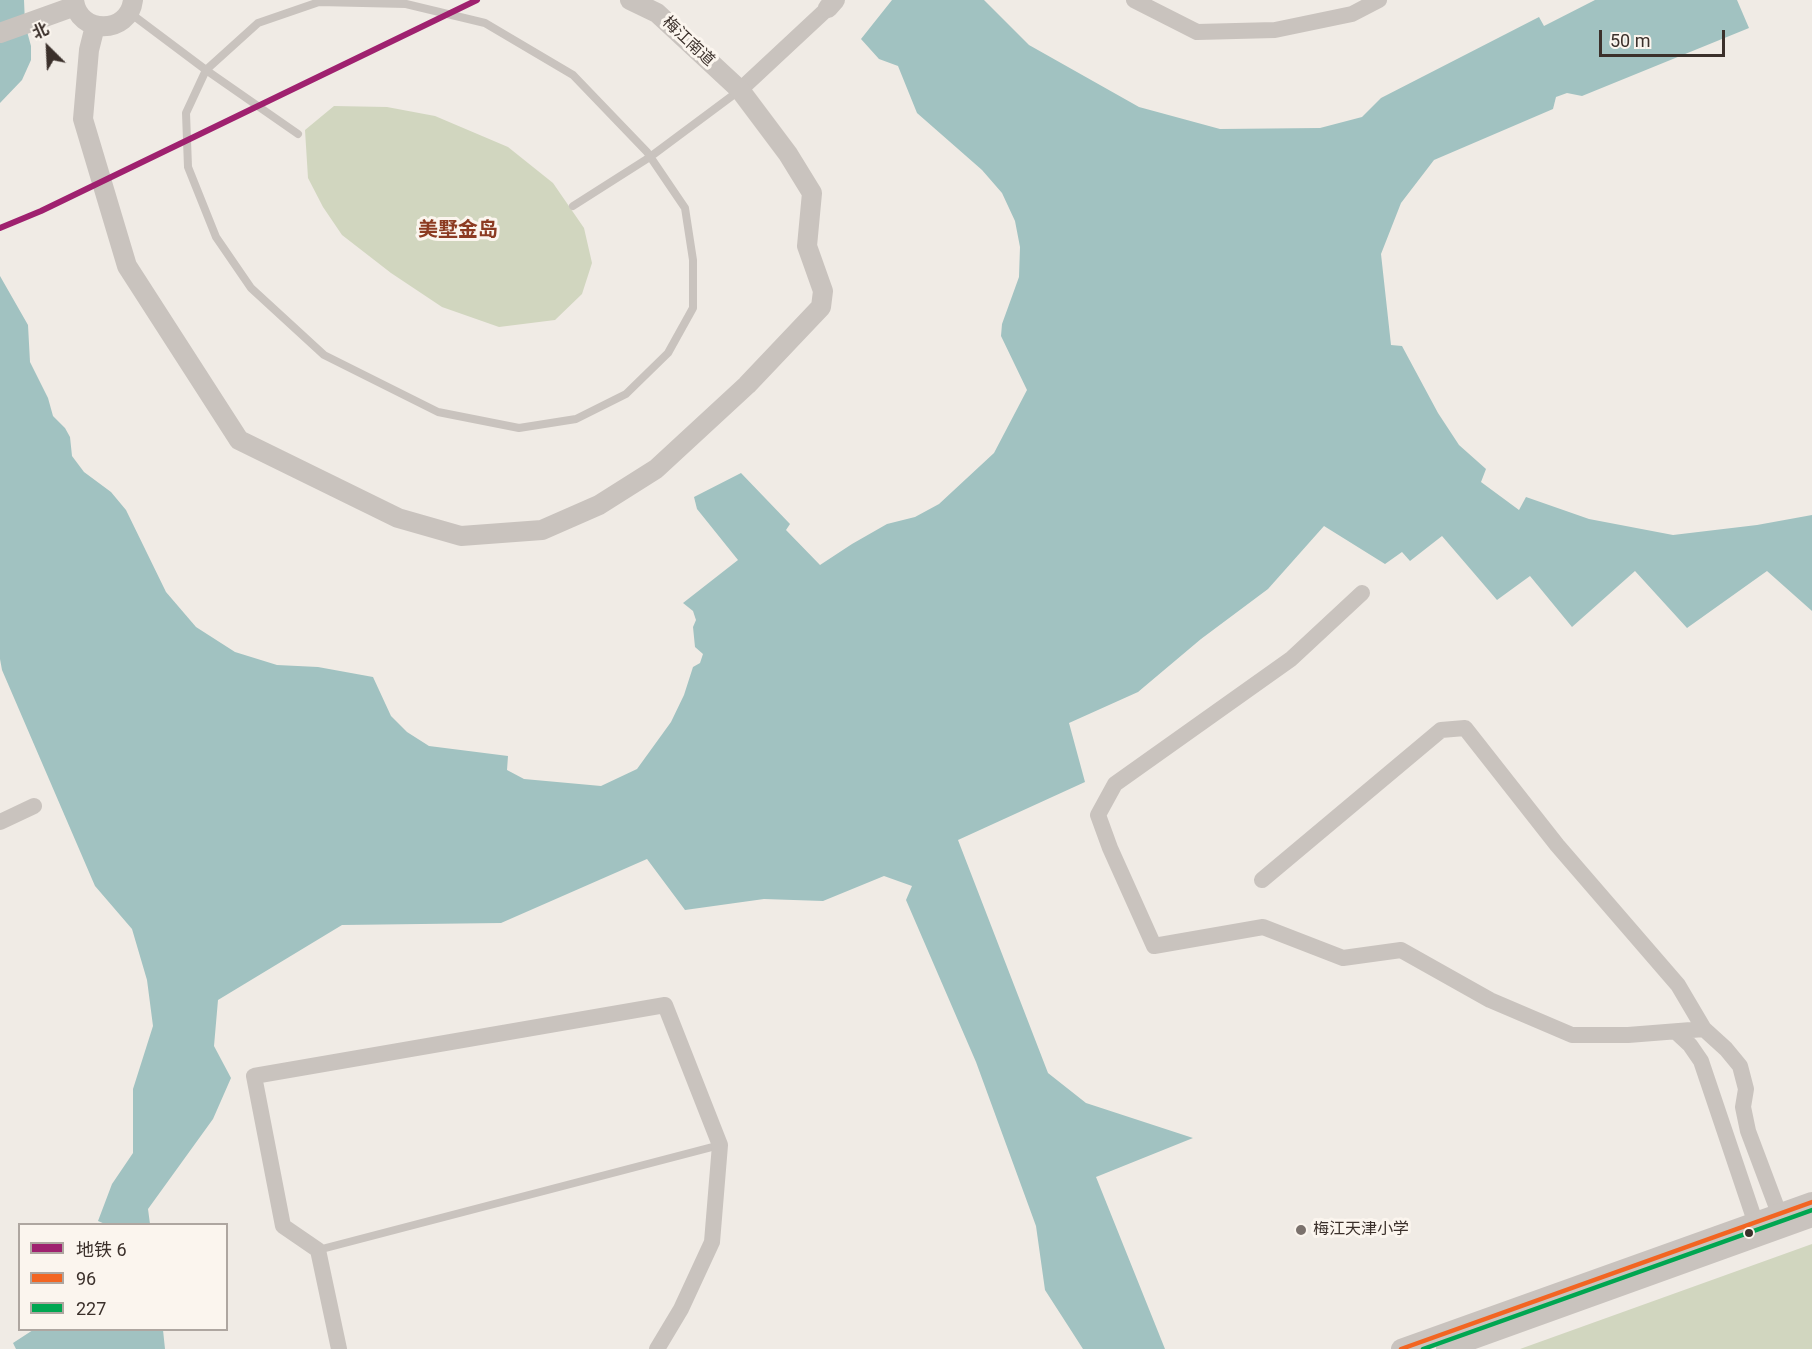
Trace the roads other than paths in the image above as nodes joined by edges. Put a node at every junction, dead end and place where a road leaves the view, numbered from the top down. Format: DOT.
graph roads {
  1 [pos="630,0"];
  2 [pos="1134,0"];
  3 [pos="1379,0"];
  4 [pos="832,3"];
  5 [pos="70,6"];
  6 [pos="131,6"];
  7 [pos="95,26"];
  8 [pos="0,33"];
  9 [pos="207,70"];
  10 [pos="740,90"];
  11 [pos="298,134"];
  12 [pos="650,157"];
  13 [pos="573,206"];
  14 [pos="1362,593"];
  15 [pos="34,806"];
  16 [pos="0,822"];
  17 [pos="1262,880"];
  18 [pos="1704,1029"];
  19 [pos="1676,1032"];
  20 [pos="720,1145"];
  21 [pos="1812,1202"];
  22 [pos="1812,1217"];
  23 [pos="1782,1221"];
  24 [pos="1757,1230"];
  25 [pos="318,1250"];
  26 [pos="339,1349"];
  27 [pos="657,1349"];
  28 [pos="1401,1349"];
  29 [pos="1446,1349"];
  1 -- 10 [label="street, 梅江南道"];
  2 -- 3 [label="street"];
  4 -- 10 [label="street"];
  5 -- 7 [label="street"];
  5 -- 8 [label="street"];
  6 -- 7 [label="street"];
  6 -- 9 [label="lane"];
  7 -- 10 [label="street, 梅江南道"];
  9 -- 11 [label="lane"];
  9 -- 12 [label="lane"];
  9 -- 12 [label="lane"];
  10 -- 12 [label="lane"];
  12 -- 13 [label="lane"];
  14 -- 19 [label="street"];
  15 -- 16 [label="street"];
  17 -- 18 [label="street"];
  18 -- 19 [label="street"];
  18 -- 23 [label="street"];
  19 -- 24 [label="street"];
  20 -- 25 [label="lane"];
  20 -- 25 [label="street"];
  20 -- 27 [label="street"];
  21 -- 23 [label="street"];
  22 -- 23 [label="street"];
  23 -- 24 [label="street"];
  24 -- 28 [label="street"];
  24 -- 29 [label="street"];
  25 -- 26 [label="street"];
}
